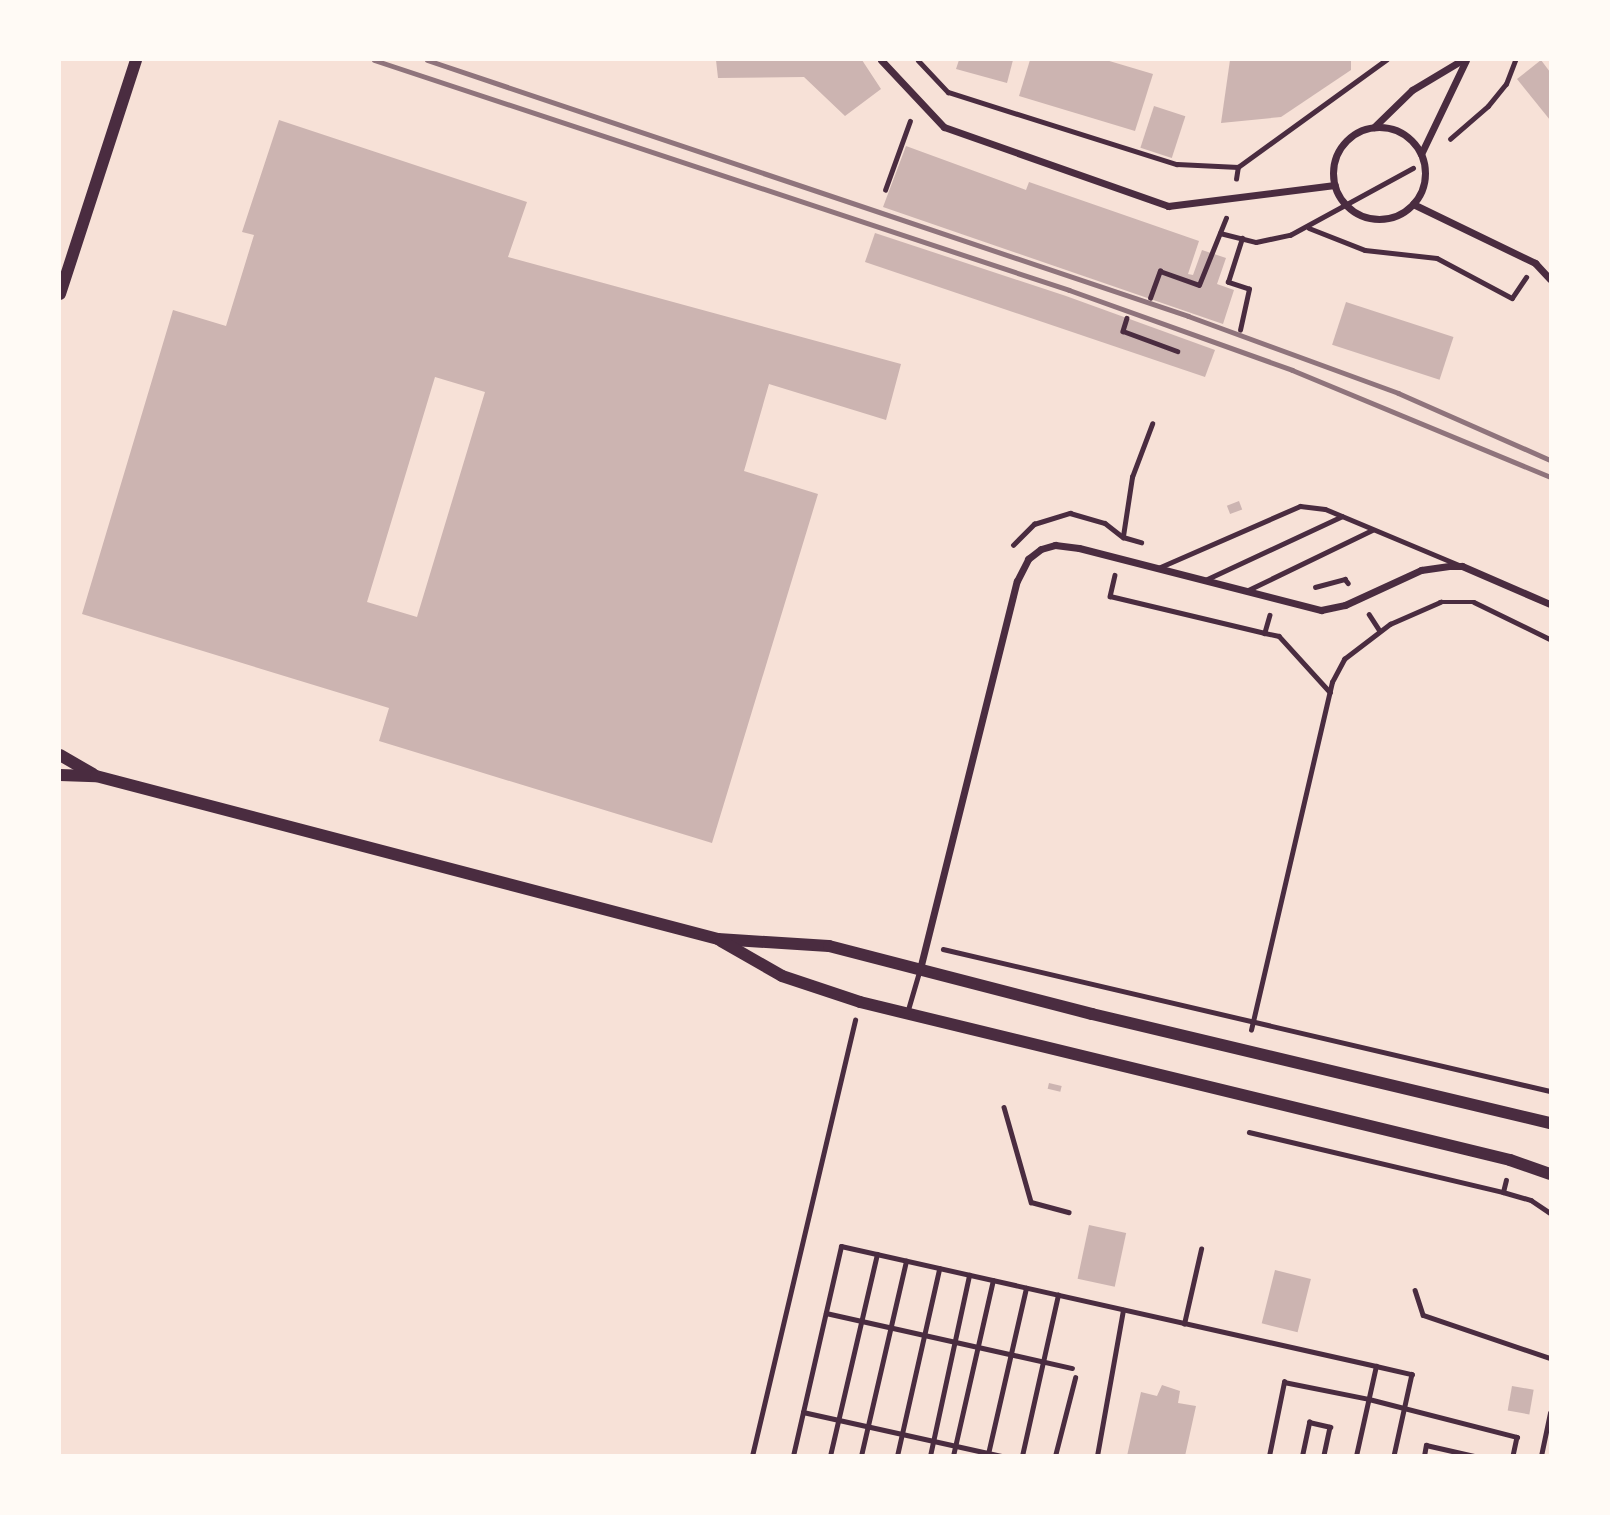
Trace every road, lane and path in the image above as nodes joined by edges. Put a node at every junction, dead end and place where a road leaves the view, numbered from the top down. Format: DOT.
graph roads {
  1 [pos="136,60"];
  2 [pos="881,60"];
  3 [pos="918,60"];
  4 [pos="1386,60"];
  5 [pos="1464,60"];
  6 [pos="1515,60"];
  7 [pos="910,121"];
  8 [pos="1373,128"];
  9 [pos="1423,158"];
  10 [pos="1238,167"];
  11 [pos="1335,185"];
  12 [pos="885,190"];
  13 [pos="1233,200"];
  14 [pos="1413,204"];
  15 [pos="1347,206"];
  16 [pos="1308,228"];
  17 [pos="1220,233"];
  18 [pos="1242,238"];
  19 [pos="1535,264"];
  20 [pos="1550,278"];
  21 [pos="60,294"];
  22 [pos="1150,298"];
  23 [pos="1127,318"];
  24 [pos="1240,330"];
  25 [pos="1177,351"];
  26 [pos="1152,424"];
  27 [pos="1132,477"];
  28 [pos="1342,516"];
  29 [pos="1372,530"];
  30 [pos="1149,544"];
  31 [pos="1006,555"];
  32 [pos="1462,566"];
  33 [pos="1158,568"];
  34 [pos="1272,578"];
  35 [pos="1204,580"];
  36 [pos="1245,591"];
  37 [pos="1274,598"];
  38 [pos="1359,599"];
  39 [pos="1550,604"];
  40 [pos="1380,631"];
  41 [pos="1550,639"];
  42 [pos="1330,692"];
  43 [pos="60,755"];
  44 [pos="60,775"];
  45 [pos="96,776"];
  46 [pos="718,939"];
  47 [pos="943,949"];
  48 [pos="920,969"];
  49 [pos="860,1002"];
  50 [pos="907,1013"];
  51 [pos="1252,1023"];
  52 [pos="1550,1091"];
  53 [pos="1004,1107"];
  54 [pos="1550,1122"];
  55 [pos="1550,1174"];
  56 [pos="1503,1192"];
  57 [pos="1069,1212"];
  58 [pos="1550,1213"];
  59 [pos="1200,1249"];
  60 [pos="877,1254"];
  61 [pos="906,1261"];
  62 [pos="939,1268"];
  63 [pos="969,1275"];
  64 [pos="993,1280"];
  65 [pos="1026,1288"];
  66 [pos="1415,1290"];
  67 [pos="1058,1295"];
  68 [pos="1123,1310"];
  69 [pos="826,1313"];
  70 [pos="860,1320"];
  71 [pos="1184,1324"];
  72 [pos="891,1327"];
  73 [pos="924,1335"];
  74 [pos="955,1342"];
  75 [pos="978,1347"];
  76 [pos="1010,1354"];
  77 [pos="1550,1357"];
  78 [pos="1043,1362"];
  79 [pos="1376,1366"];
  80 [pos="1072,1368"];
  81 [pos="1075,1378"];
  82 [pos="1369,1399"];
  83 [pos="1404,1409"];
  84 [pos="803,1412"];
  85 [pos="1550,1413"];
  86 [pos="838,1420"];
  87 [pos="868,1426"];
  88 [pos="902,1433"];
  89 [pos="933,1440"];
  90 [pos="955,1445"];
  91 [pos="988,1454"];
  92 [pos="752,1455"];
  93 [pos="793,1455"];
  94 [pos="830,1455"];
  95 [pos="861,1455"];
  96 [pos="897,1455"];
  97 [pos="930,1455"];
  98 [pos="953,1455"];
  99 [pos="1002,1455"];
  100 [pos="1022,1455"];
  101 [pos="1055,1455"];
  102 [pos="1097,1455"];
  103 [pos="1269,1455"];
  104 [pos="1301,1455"];
  105 [pos="1324,1455"];
  106 [pos="1356,1455"];
  107 [pos="1394,1455"];
  108 [pos="1423,1455"];
  109 [pos="1474,1455"];
  110 [pos="1513,1455"];
  111 [pos="1541,1455"];
  1 -- 21 [label="street"];
  2 -- 13 [label="street"];
  3 -- 10 [label="path"];
  4 -- 10 [label="path"];
  5 -- 8 [label="street"];
  5 -- 9 [label="street"];
  6 -- 9 [label="path"];
  7 -- 12 [label="path"];
  8 -- 9 [label="street"];
  8 -- 11 [label="street"];
  9 -- 14 [label="street"];
  9 -- 15 [label="path"];
  10 -- 13 [label="path"];
  11 -- 13 [label="street"];
  11 -- 15 [label="street"];
  13 -- 17 [label="path"];
  14 -- 15 [label="street"];
  14 -- 19 [label="street"];
  15 -- 16 [label="path"];
  16 -- 18 [label="path"];
  16 -- 19 [label="path"];
  17 -- 18 [label="path"];
  17 -- 22 [label="path"];
  18 -- 24 [label="path"];
  19 -- 20 [label="street"];
  23 -- 25 [label="path"];
  26 -- 27 [label="path"];
  28 -- 29 [label="lane"];
  28 -- 33 [label="lane"];
  28 -- 35 [label="lane"];
  29 -- 32 [label="lane"];
  29 -- 34 [label="lane"];
  30 -- 31 [label="path"];
  32 -- 38 [label="street"];
  32 -- 39 [label="street"];
  33 -- 35 [label="street"];
  33 -- 48 [label="street"];
  34 -- 36 [label="lane"];
  34 -- 38 [label="path"];
  35 -- 36 [label="street"];
  36 -- 37 [label="street"];
  37 -- 38 [label="street"];
  37 -- 42 [label="path"];
  38 -- 40 [label="path"];
  40 -- 41 [label="path"];
  40 -- 42 [label="path"];
  42 -- 51 [label="path"];
  43 -- 45 [label="street"];
  44 -- 45 [label="street"];
  45 -- 46 [label="street"];
  46 -- 48 [label="street"];
  46 -- 49 [label="street"];
  47 -- 51 [label="path"];
  48 -- 50 [label="lane"];
  48 -- 54 [label="street"];
  49 -- 50 [label="street"];
  49 -- 92 [label="path"];
  50 -- 55 [label="street"];
  51 -- 52 [label="path"];
  53 -- 57 [label="path"];
  56 -- 58 [label="path"];
  59 -- 71 [label="path"];
  60 -- 61 [label="path"];
  60 -- 69 [label="path"];
  60 -- 70 [label="path"];
  61 -- 62 [label="path"];
  61 -- 72 [label="path"];
  62 -- 63 [label="path"];
  62 -- 73 [label="path"];
  63 -- 64 [label="path"];
  63 -- 74 [label="path"];
  64 -- 65 [label="path"];
  64 -- 75 [label="path"];
  65 -- 67 [label="path"];
  65 -- 76 [label="path"];
  66 -- 77 [label="path"];
  67 -- 68 [label="path"];
  67 -- 78 [label="path"];
  68 -- 71 [label="path"];
  68 -- 102 [label="path"];
  69 -- 70 [label="path"];
  69 -- 84 [label="path"];
  70 -- 72 [label="path"];
  70 -- 86 [label="path"];
  71 -- 79 [label="path"];
  72 -- 73 [label="path"];
  72 -- 87 [label="path"];
  73 -- 74 [label="path"];
  73 -- 88 [label="path"];
  74 -- 75 [label="path"];
  74 -- 89 [label="path"];
  75 -- 76 [label="path"];
  75 -- 90 [label="path"];
  76 -- 78 [label="path"];
  76 -- 91 [label="path"];
  78 -- 80 [label="path"];
  78 -- 100 [label="path"];
  79 -- 82 [label="path"];
  79 -- 83 [label="path"];
  81 -- 101 [label="path"];
  82 -- 83 [label="path"];
  82 -- 103 [label="path"];
  82 -- 106 [label="path"];
  83 -- 107 [label="path"];
  83 -- 110 [label="path"];
  84 -- 86 [label="path"];
  84 -- 93 [label="path"];
  85 -- 111 [label="path"];
  86 -- 87 [label="path"];
  86 -- 94 [label="path"];
  87 -- 88 [label="path"];
  87 -- 95 [label="path"];
  88 -- 89 [label="path"];
  88 -- 96 [label="path"];
  89 -- 90 [label="path"];
  89 -- 97 [label="path"];
  90 -- 91 [label="path"];
  90 -- 98 [label="path"];
  91 -- 99 [label="path"];
  104 -- 105 [label="path"];
  108 -- 109 [label="path"];
}
